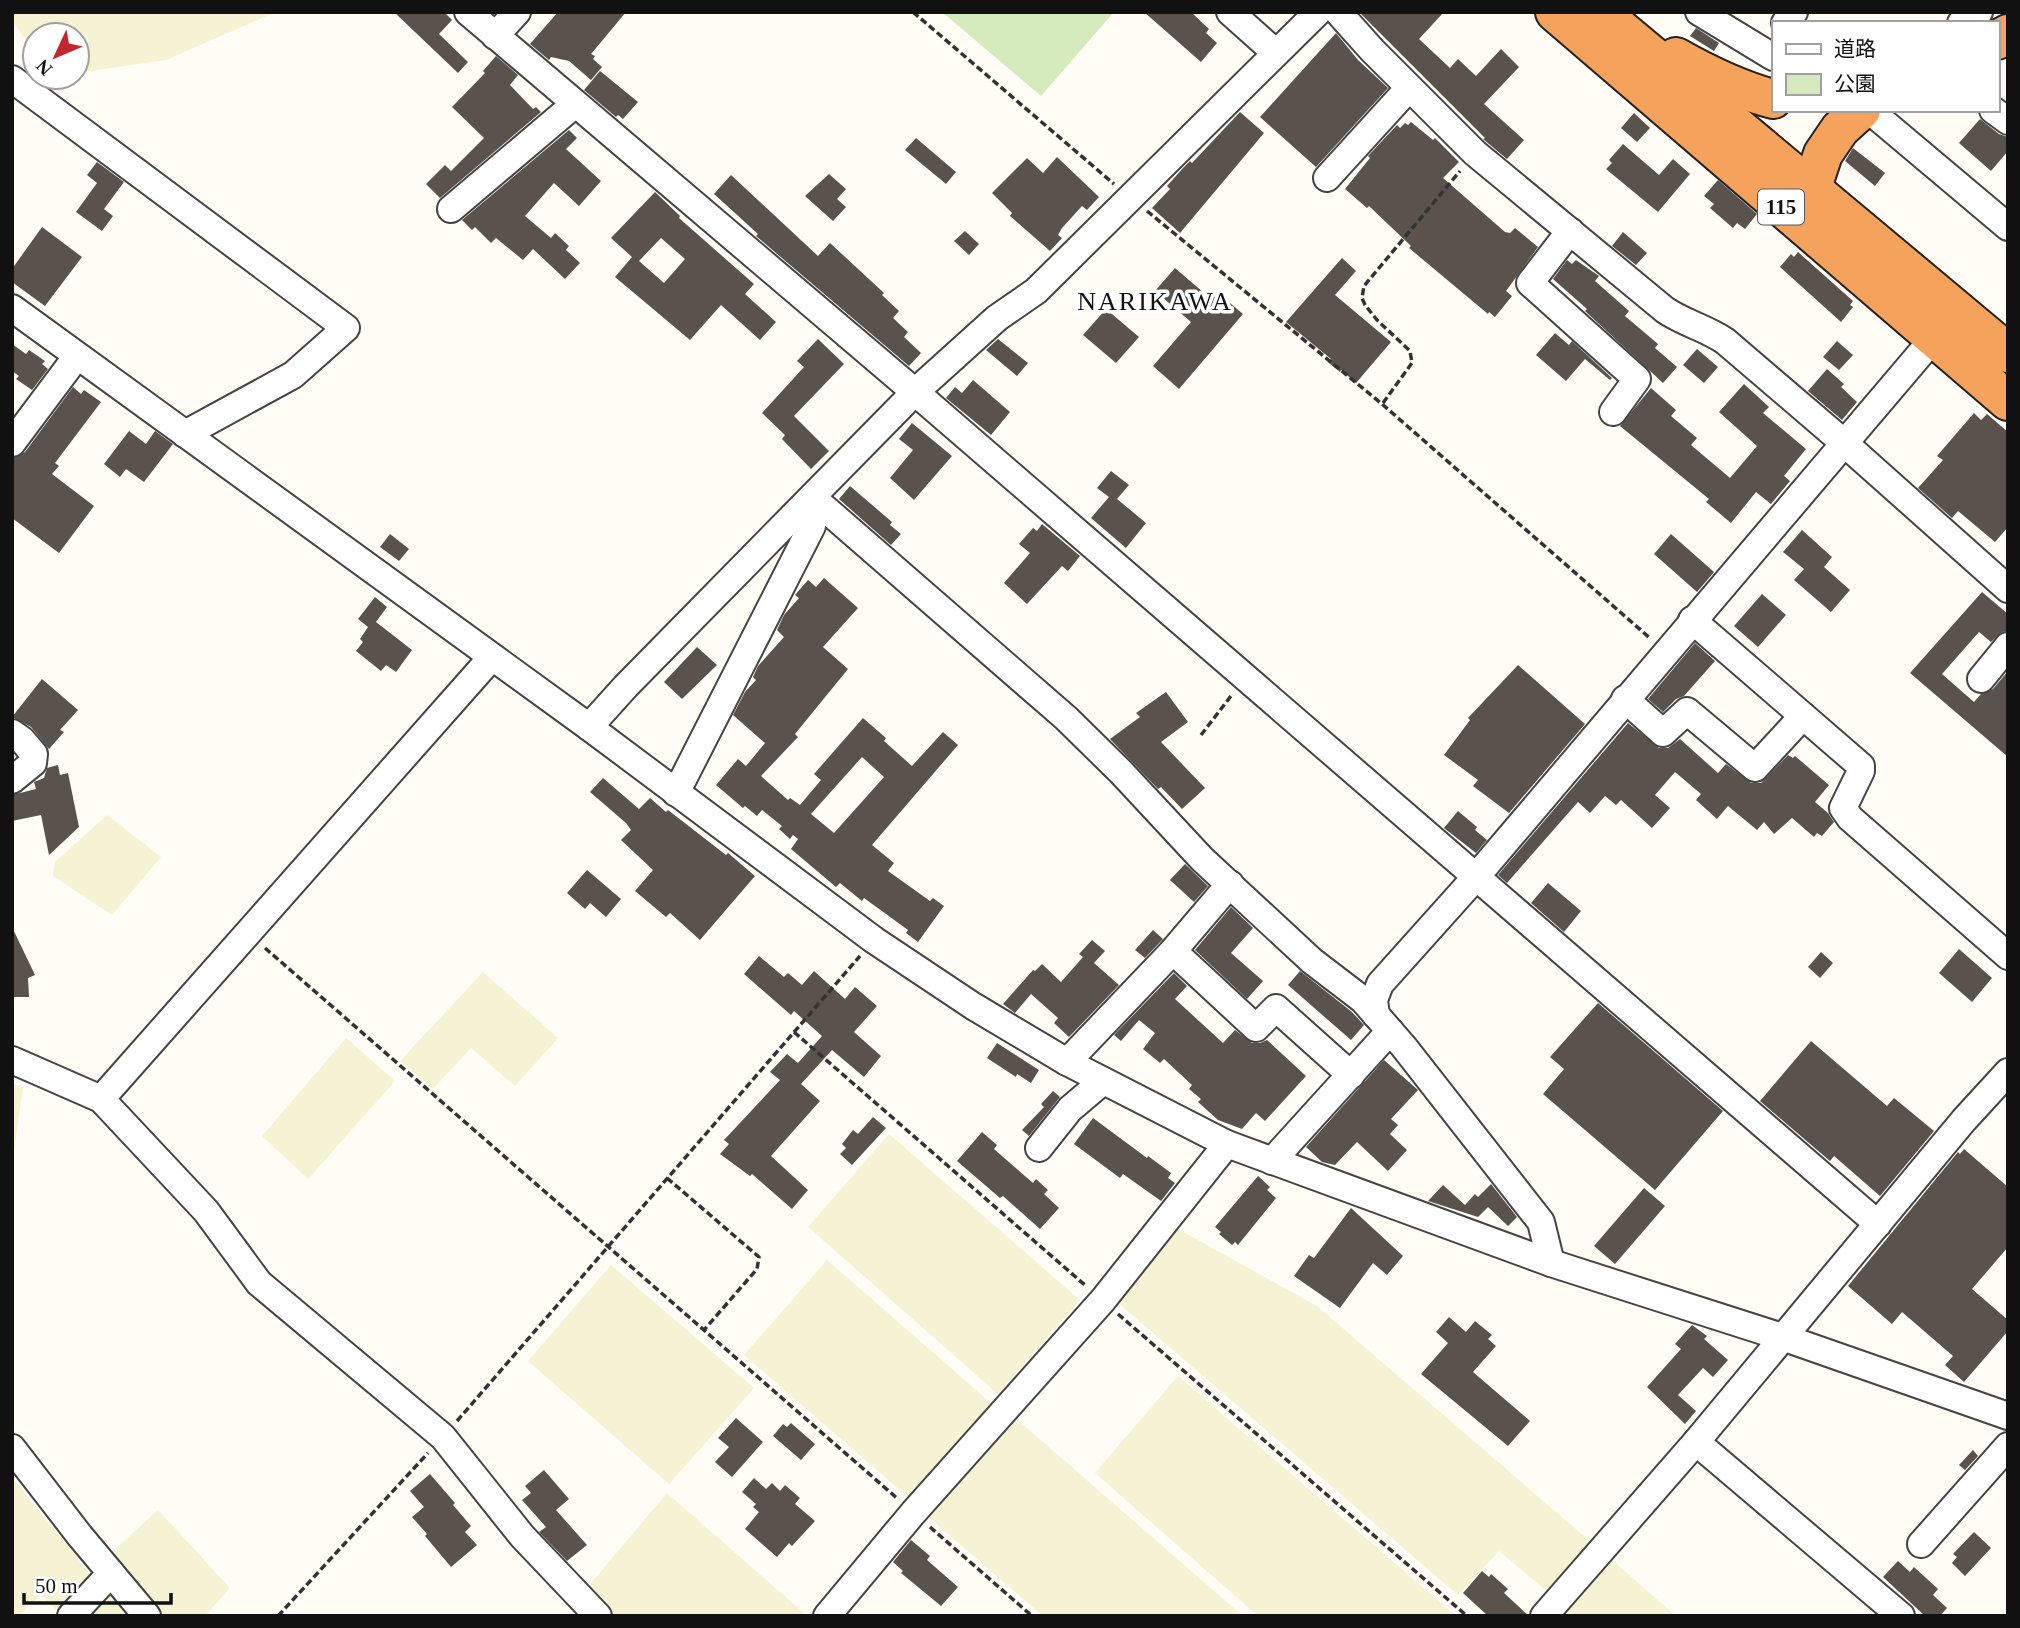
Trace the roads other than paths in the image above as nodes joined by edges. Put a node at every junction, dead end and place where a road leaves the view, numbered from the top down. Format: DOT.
graph roads {
  1 [pos="468,12"];
  2 [pos="517,12"];
  3 [pos="1230,12"];
  4 [pos="1318,12"];
  5 [pos="1338,12"];
  6 [pos="1555,12"];
  7 [pos="1699,12"];
  8 [pos="1601,13"];
  9 [pos="495,36"];
  10 [pos="1769,48"];
  11 [pos="1276,53"];
  12 [pos="12,79"];
  13 [pos="1409,88"];
  14 [pos="1772,99"];
  15 [pos="575,104"];
  16 [pos="1859,112"];
  17 [pos="1871,112"];
  18 [pos="1327,178"];
  19 [pos="1811,190"];
  20 [pos="450,209"];
  21 [pos="2008,228"];
  22 [pos="1570,231"];
  23 [pos="1819,240"];
  24 [pos="12,308"];
  25 [pos="1933,339"];
  26 [pos="2002,339"];
  27 [pos="77,356"];
  28 [pos="915,392"];
  29 [pos="2008,401"];
  30 [pos="1613,412"];
  31 [pos="185,434"];
  32 [pos="1843,442"];
  33 [pos="12,443"];
  34 [pos="811,500"];
  35 [pos="2008,589"];
  36 [pos="1692,620"];
  37 [pos="2008,646"];
  38 [pos="492,657"];
  39 [pos="1980,679"];
  40 [pos="1625,699"];
  41 [pos="1803,716"];
  42 [pos="589,727"];
  43 [pos="12,733"];
  44 [pos="12,780"];
  45 [pos="676,793"];
  46 [pos="1475,877"];
  47 [pos="1230,884"];
  48 [pos="1173,951"];
  49 [pos="2008,957"];
  50 [pos="1383,1023"];
  51 [pos="12,1060"];
  52 [pos="1067,1062"];
  53 [pos="2008,1072"];
  54 [pos="1350,1075"];
  55 [pos="1103,1081"];
  56 [pos="101,1099"];
  57 [pos="1227,1144"];
  58 [pos="1039,1148"];
  59 [pos="1272,1161"];
  60 [pos="1878,1224"];
  61 [pos="1551,1263"];
  62 [pos="1782,1337"];
  63 [pos="2008,1416"];
  64 [pos="1696,1443"];
  65 [pos="2008,1446"];
  66 [pos="12,1448"];
  67 [pos="1921,1544"];
  68 [pos="111,1573"];
  69 [pos="71,1616"];
  70 [pos="147,1616"];
  71 [pos="598,1616"];
  72 [pos="827,1616"];
  73 [pos="1544,1616"];
  74 [pos="1901,1616"];
  1 -- 9 [label="street"];
  2 -- 9 [label="street"];
  3 -- 11 [label="street"];
  4 -- 11 [label="street"];
  5 -- 13 [label="street"];
  6 -- 23 [label="highway, 115"];
  7 -- 10 [label="street"];
  8 -- 14 [label="highway"];
  8 -- 19 [label="highway, 115"];
  9 -- 15 [label="street"];
  11 -- 28 [label="street"];
  12 -- 31 [label="street"];
  13 -- 18 [label="street"];
  13 -- 22 [label="street"];
  15 -- 20 [label="street"];
  15 -- 28 [label="street"];
  16 -- 19 [label="highway"];
  17 -- 21 [label="street"];
  19 -- 23 [label="highway"];
  19 -- 26 [label="highway, 115"];
  22 -- 30 [label="street"];
  22 -- 32 [label="street"];
  23 -- 25 [label="highway, 115"];
  24 -- 27 [label="street"];
  25 -- 26 [label="highway"];
  25 -- 29 [label="highway, 115"];
  25 -- 32 [label="street"];
  27 -- 31 [label="street"];
  27 -- 33 [label="street"];
  28 -- 34 [label="street"];
  28 -- 46 [label="street"];
  31 -- 38 [label="street"];
  32 -- 35 [label="street"];
  32 -- 36 [label="street"];
  34 -- 42 [label="street"];
  34 -- 45 [label="street"];
  34 -- 47 [label="street"];
  36 -- 40 [label="street"];
  36 -- 41 [label="street"];
  37 -- 39 [label="street"];
  38 -- 42 [label="street"];
  38 -- 56 [label="street"];
  40 -- 41 [label="street"];
  40 -- 46 [label="street"];
  41 -- 49 [label="street"];
  42 -- 45 [label="street"];
  43 -- 44 [label="street"];
  45 -- 52 [label="street"];
  46 -- 50 [label="street"];
  46 -- 60 [label="street"];
  47 -- 48 [label="street"];
  47 -- 50 [label="street"];
  48 -- 52 [label="street"];
  48 -- 54 [label="street"];
  50 -- 54 [label="street"];
  50 -- 61 [label="street"];
  51 -- 56 [label="street"];
  52 -- 55 [label="street"];
  53 -- 60 [label="street"];
  54 -- 59 [label="street"];
  55 -- 57 [label="street"];
  55 -- 58 [label="street"];
  56 -- 71 [label="street"];
  57 -- 59 [label="street"];
  57 -- 72 [label="street"];
  59 -- 61 [label="street"];
  60 -- 62 [label="street"];
  61 -- 62 [label="street"];
  62 -- 63 [label="street"];
  62 -- 64 [label="street"];
  64 -- 73 [label="street"];
  64 -- 74 [label="street"];
  65 -- 67 [label="street"];
  66 -- 68 [label="street"];
  68 -- 69 [label="street"];
  68 -- 70 [label="street"];
}
